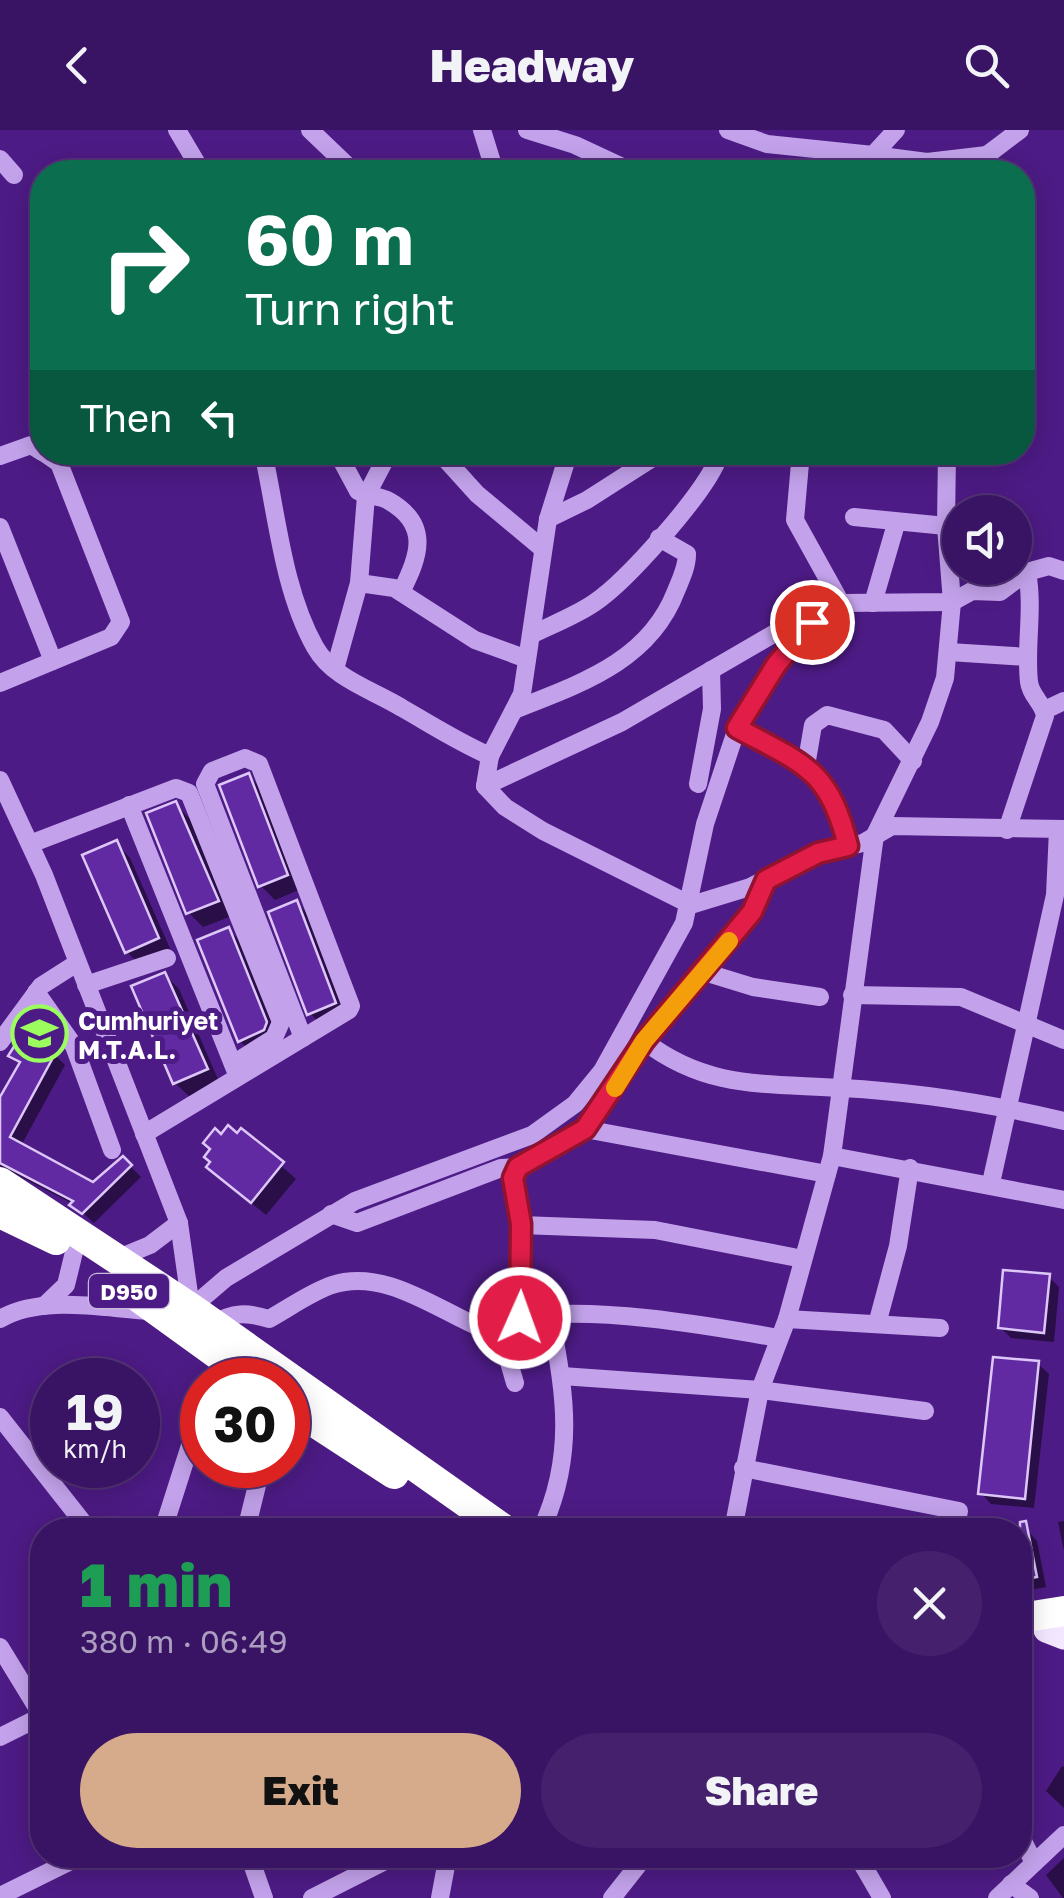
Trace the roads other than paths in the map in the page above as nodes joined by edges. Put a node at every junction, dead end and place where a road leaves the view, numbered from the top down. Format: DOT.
graph roads {
  1 [pos="310,130"];
  2 [pos="482,130"];
  3 [pos="527,130"];
  4 [pos="728,130"];
  5 [pos="896,130"];
  6 [pos="1020,130"];
  7 [pos="183,133"];
  8 [pos="580,137"];
  9 [pos="873,155"];
  10 [pos="0,159"];
  11 [pos="196,160"];
  12 [pos="341,160"];
  13 [pos="491,160"];
  14 [pos="615,160"];
  15 [pos="911,160"];
  16 [pos="989,160"];
  17 [pos="14,176"];
  18 [pos="30,446"];
  19 [pos="0,456"];
  20 [pos="59,465"];
  21 [pos="266,465"];
  22 [pos="343,465"];
  23 [pos="382,465"];
  24 [pos="450,465"];
  25 [pos="565,465"];
  26 [pos="640,465"];
  27 [pos="715,465"];
  28 [pos="801,465"];
  29 [pos="947,465"];
  30 [pos="946,495"];
  31 [pos="366,496"];
  32 [pos="854,517"];
  33 [pos="548,519"];
  34 [pos="896,524"];
  35 [pos="942,526"];
  36 [pos="0,527"];
  37 [pos="659,538"];
  38 [pos="543,549"];
  39 [pos="1032,571"];
  40 [pos="1064,571"];
  41 [pos="359,583"];
  42 [pos="951,585"];
  43 [pos="1009,585"];
  44 [pos="1029,585"];
  45 [pos="401,592"];
  46 [pos="952,602"];
  47 [pos="873,603"];
  48 [pos="841,604"];
  49 [pos="812,622"];
  50 [pos="531,635"];
  51 [pos="949,652"];
  52 [pos="1028,657"];
  53 [pos="528,658"];
  54 [pos="53,662"];
  55 [pos="335,670"];
  56 [pos="711,670"];
  57 [pos="0,683"];
  58 [pos="1064,701"];
  59 [pos="514,710"];
  60 [pos="1045,710"];
  61 [pos="737,728"];
  62 [pos="490,756"];
  63 [pos="913,761"];
  64 [pos="806,766"];
  65 [pos="0,780"];
  66 [pos="698,784"];
  67 [pos="484,786"];
  68 [pos="128,805"];
  69 [pos="1008,830"];
  70 [pos="1061,830"];
  71 [pos="875,836"];
  72 [pos="30,844"];
  73 [pos="848,846"];
  74 [pos="766,880"];
  75 [pos="692,906"];
  76 [pos="167,958"];
  77 [pos="77,963"];
  78 [pos="704,972"];
  79 [pos="86,985"];
  80 [pos="36,992"];
  81 [pos="852,995"];
  82 [pos="820,997"];
  83 [pos="1030,1023"];
  84 [pos="303,1038"];
  85 [pos="1064,1040"];
  86 [pos="644,1041"];
  87 [pos="0,1042"];
  88 [pos="235,1071"];
  89 [pos="843,1088"];
  90 [pos="1011,1108"];
  91 [pos="1064,1120"];
  92 [pos="585,1129"];
  93 [pos="144,1134"];
  94 [pos="112,1150"];
  95 [pos="829,1165"];
  96 [pos="518,1167"];
  97 [pos="910,1168"];
  98 [pos="0,1182"];
  99 [pos="991,1183"];
  100 [pos="1064,1200"];
  101 [pos="0,1212"];
  102 [pos="332,1214"];
  103 [pos="179,1223"];
  104 [pos="521,1224"];
  105 [pos="74,1252"];
  106 [pos="116,1259"];
  107 [pos="803,1260"];
  108 [pos="44,1306"];
  109 [pos="158,1311"];
  110 [pos="202,1316"];
  111 [pos="550,1317"];
  112 [pos="520,1318"];
  113 [pos="0,1319"];
  114 [pos="786,1320"];
  115 [pos="498,1324"];
  116 [pos="877,1324"];
  117 [pos="940,1328"];
  118 [pos="778,1338"];
  119 [pos="205,1358"];
  120 [pos="562,1376"];
  121 [pos="515,1384"];
  122 [pos="760,1390"];
  123 [pos="925,1411"];
  124 [pos="0,1417"];
  125 [pos="310,1419"];
  126 [pos="743,1468"];
  127 [pos="180,1479"];
  128 [pos="256,1488"];
  129 [pos="79,1518"];
  130 [pos="168,1518"];
  131 [pos="249,1518"];
  132 [pos="463,1518"];
  133 [pos="488,1518"];
  134 [pos="546,1518"];
  135 [pos="735,1518"];
  136 [pos="958,1518"];
  137 [pos="0,1647"];
  138 [pos="30,1696"];
  139 [pos="30,1721"];
  140 [pos="0,1737"];
  141 [pos="1064,1835"];
  142 [pos="1032,1860"];
  143 [pos="1034,1864"];
  144 [pos="56,1868"];
  145 [pos="254,1868"];
  146 [pos="372,1868"];
  147 [pos="446,1868"];
  148 [pos="636,1868"];
  149 [pos="864,1868"];
  150 [pos="1030,1868"];
  151 [pos="1012,1884"];
  152 [pos="0,1896"];
  153 [pos="264,1898"];
  154 [pos="312,1898"];
  155 [pos="440,1898"];
  156 [pos="612,1898"];
  157 [pos="882,1898"];
  158 [pos="997,1898"];
  159 [pos="1030,1898"];
  1 -- 12 [label="street"];
  2 -- 13 [label="street"];
  3 -- 8 [label="street"];
  4 -- 9 [label="street"];
  5 -- 9 [label="street"];
  6 -- 16 [label="street"];
  7 -- 11 [label="street"];
  8 -- 14 [label="street"];
  9 -- 15 [label="street"];
  10 -- 17 [label="street"];
  18 -- 19 [label="street"];
  20 -- 54 [label="street"];
  21 -- 55 [label="street"];
  22 -- 31 [label="street"];
  23 -- 31 [label="street"];
  24 -- 38 [label="street"];
  25 -- 33 [label="street"];
  26 -- 33 [label="street"];
  27 -- 37 [label="street"];
  28 -- 48 [label="street"];
  29 -- 30 [label="street"];
  31 -- 41 [label="street"];
  31 -- 45 [label="street"];
  32 -- 34 [label="street"];
  33 -- 38 [label="street"];
  34 -- 35 [label="street"];
  34 -- 47 [label="street"];
  36 -- 54 [label="street"];
  37 -- 50 [label="street"];
  37 -- 59 [label="street"];
  38 -- 50 [label="street"];
  39 -- 40 [label="street"];
  41 -- 45 [label="street"];
  41 -- 55 [label="street"];
  42 -- 46 [label="street"];
  43 -- 46 [label="street"];
  44 -- 52 [label="street"];
  45 -- 53 [label="street"];
  46 -- 47 [label="street"];
  46 -- 51 [label="street"];
  47 -- 48 [label="street"];
  48 -- 49 [label="street"];
  49 -- 56 [label="street"];
  49 -- 61 [label="street"];
  50 -- 53 [label="street"];
  51 -- 52 [label="street"];
  51 -- 63 [label="street"];
  52 -- 60 [label="street"];
  53 -- 59 [label="street"];
  54 -- 57 [label="street"];
  55 -- 62 [label="street"];
  56 -- 66 [label="street"];
  56 -- 67 [label="street"];
  58 -- 60 [label="street"];
  59 -- 62 [label="street"];
  60 -- 69 [label="street"];
  61 -- 64 [label="street"];
  61 -- 75 [label="street"];
  62 -- 67 [label="street"];
  63 -- 64 [label="street"];
  63 -- 71 [label="street"];
  64 -- 73 [label="street"];
  65 -- 72 [label="street"];
  67 -- 75 [label="street"];
  68 -- 72 [label="street"];
  68 -- 88 [label="street"];
  68 -- 88 [label="street"];
  69 -- 70 [label="street"];
  69 -- 71 [label="street"];
  70 -- 83 [label="street"];
  71 -- 73 [label="street"];
  71 -- 81 [label="street"];
  72 -- 77 [label="street"];
  73 -- 74 [label="street"];
  74 -- 75 [label="street"];
  74 -- 78 [label="street"];
  75 -- 102 [label="street"];
  76 -- 79 [label="street"];
  77 -- 79 [label="street"];
  77 -- 80 [label="street"];
  78 -- 82 [label="street"];
  78 -- 86 [label="street"];
  79 -- 93 [label="street"];
  80 -- 87 [label="street"];
  80 -- 94 [label="street"];
  81 -- 83 [label="street"];
  81 -- 89 [label="street"];
  83 -- 85 [label="street"];
  83 -- 90 [label="street"];
  84 -- 84 [label="street"];
  84 -- 88 [label="street"];
  86 -- 89 [label="street"];
  86 -- 92 [label="street"];
  88 -- 93 [label="street"];
  89 -- 90 [label="street"];
  89 -- 95 [label="street"];
  90 -- 91 [label="street"];
  90 -- 99 [label="street"];
  92 -- 95 [label="street"];
  92 -- 96 [label="street"];
  93 -- 103 [label="street"];
  95 -- 97 [label="street"];
  95 -- 107 [label="street"];
  96 -- 102 [label="street"];
  96 -- 104 [label="street"];
  97 -- 99 [label="street"];
  97 -- 116 [label="street"];
  98 -- 106 [label="highway"];
  99 -- 100 [label="street"];
  101 -- 105 [label="highway, D950"];
  102 -- 110 [label="street"];
  103 -- 106 [label="street"];
  103 -- 110 [label="street"];
  104 -- 107 [label="street"];
  104 -- 112 [label="street"];
  105 -- 108 [label="street"];
  105 -- 109 [label="highway, D950"];
  106 -- 110 [label="highway"];
  107 -- 114 [label="street"];
  108 -- 109 [label="street"];
  108 -- 113 [label="street"];
  109 -- 119 [label="highway, D950"];
  110 -- 115 [label="street"];
  110 -- 133 [label="highway"];
  111 -- 112 [label="street"];
  111 -- 118 [label="street"];
  111 -- 120 [label="street"];
  112 -- 115 [label="street"];
  114 -- 116 [label="street"];
  114 -- 118 [label="street"];
  115 -- 121 [label="street"];
  116 -- 117 [label="street"];
  118 -- 122 [label="street"];
  120 -- 122 [label="street"];
  120 -- 134 [label="street"];
  122 -- 123 [label="street"];
  122 -- 126 [label="street"];
  124 -- 129 [label="street"];
  125 -- 132 [label="highway"];
  126 -- 135 [label="street"];
  126 -- 136 [label="street"];
  127 -- 130 [label="street"];
  128 -- 131 [label="street"];
  137 -- 138 [label="street"];
  139 -- 140 [label="street"];
  141 -- 143 [label="street"];
  142 -- 143 [label="street"];
  144 -- 152 [label="street"];
  145 -- 153 [label="street"];
  146 -- 154 [label="street"];
  147 -- 155 [label="street"];
  148 -- 156 [label="street"];
  149 -- 157 [label="street"];
  150 -- 151 [label="street"];
  151 -- 158 [label="street"];
  151 -- 159 [label="street"];
}
